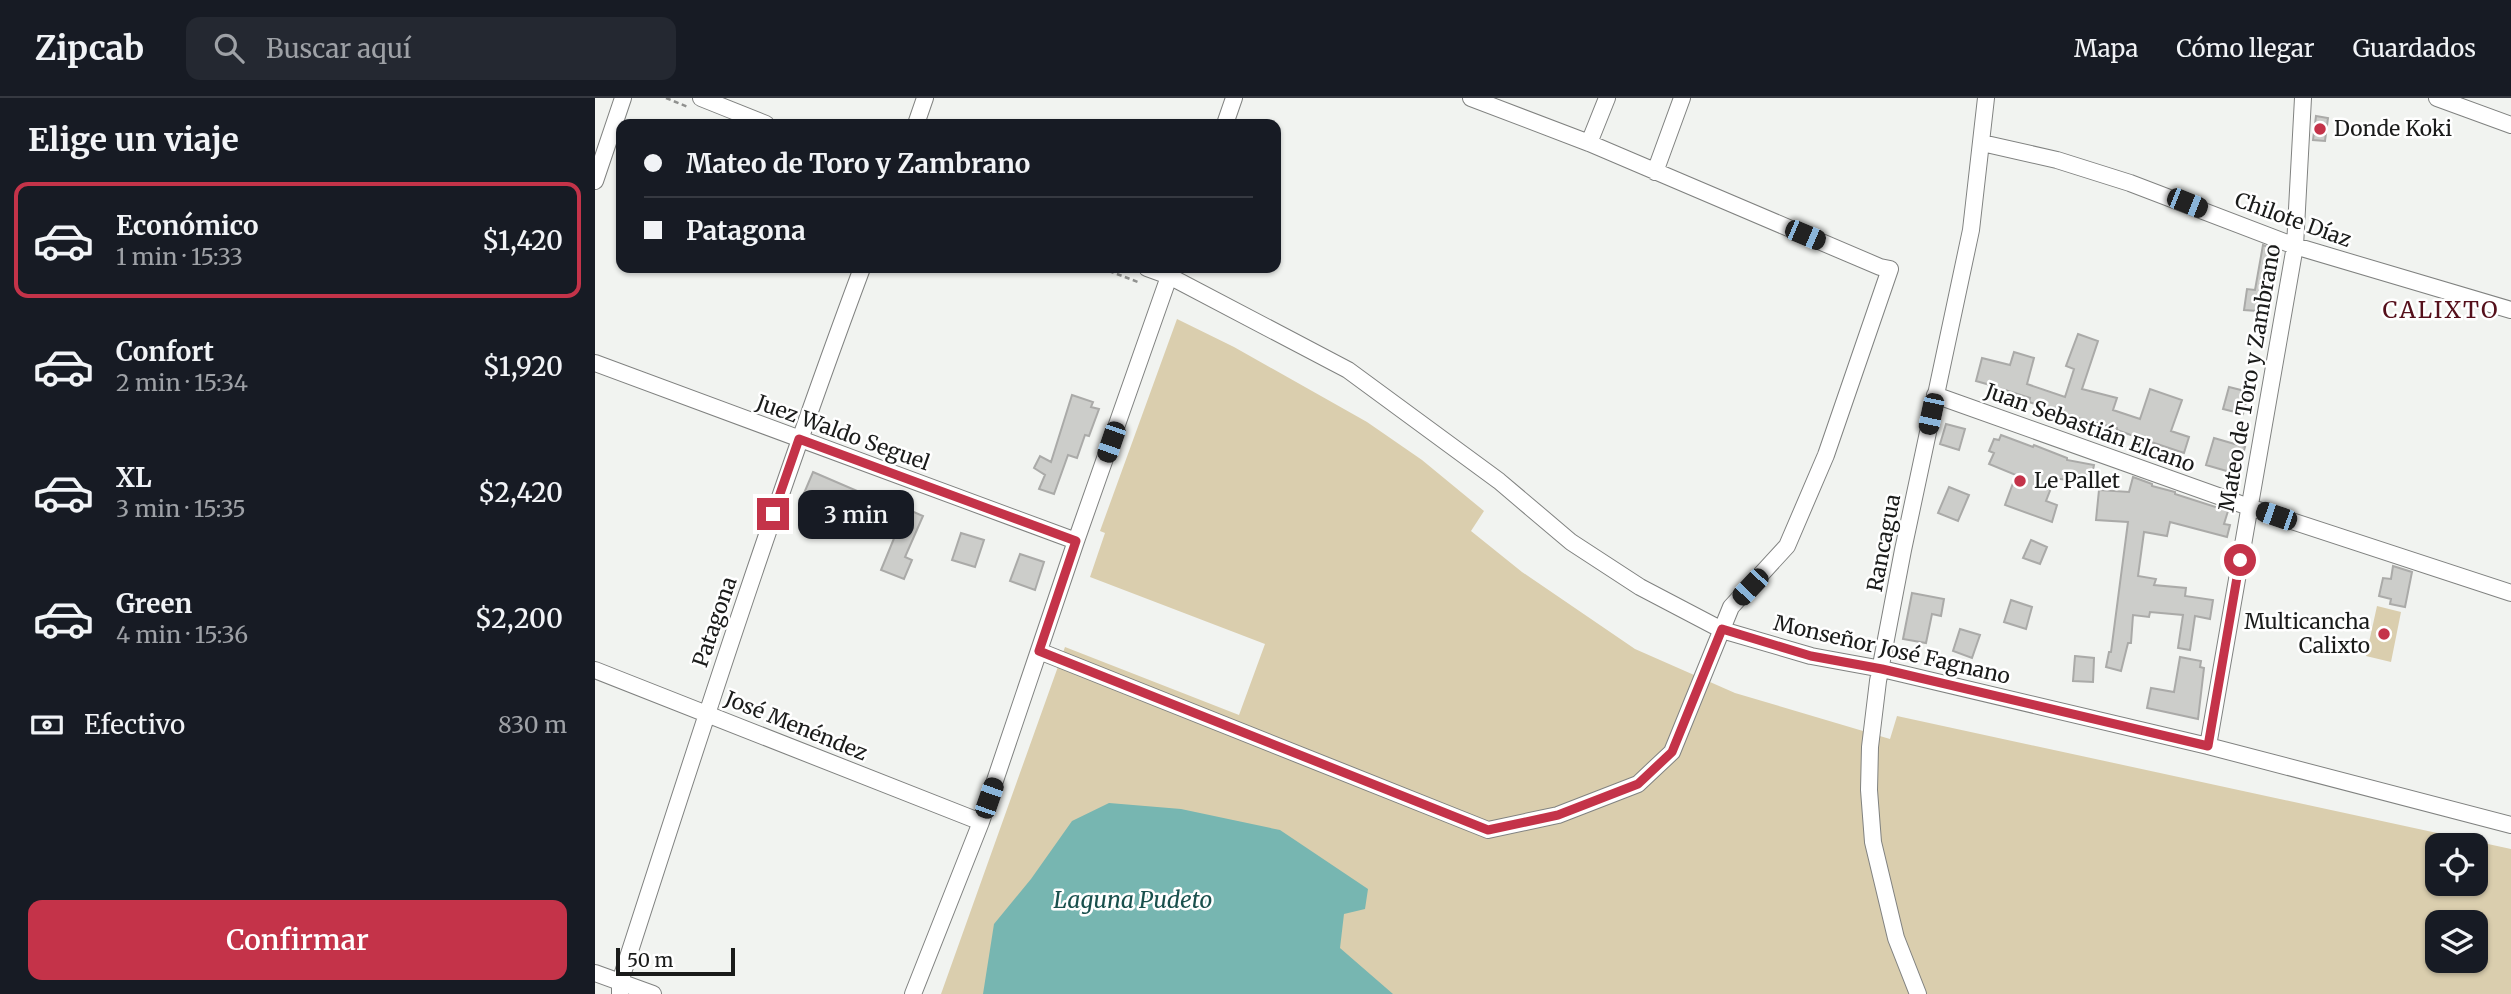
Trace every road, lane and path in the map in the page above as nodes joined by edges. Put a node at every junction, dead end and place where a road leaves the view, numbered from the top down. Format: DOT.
graph roads {
  1 [pos="623,98"];
  2 [pos="701,98"];
  3 [pos="925,98"];
  4 [pos="1234,98"];
  5 [pos="1471,98"];
  6 [pos="1607,98"];
  7 [pos="1682,98"];
  8 [pos="1986,98"];
  9 [pos="2304,98"];
  10 [pos="2437,98"];
  11 [pos="754,119"];
  12 [pos="918,119"];
  13 [pos="1227,119"];
  14 [pos="2511,125"];
  15 [pos="1589,143"];
  16 [pos="1982,143"];
  17 [pos="1655,172"];
  18 [pos="595,181"];
  19 [pos="2295,246"];
  20 [pos="860,273"];
  21 [pos="1115,273"];
  22 [pos="1171,273"];
  23 [pos="1173,273"];
  24 [pos="1139,282"];
  25 [pos="2511,310"];
  26 [pos="595,363"];
  27 [pos="1935,395"];
  28 [pos="799,439"];
  29 [pos="2249,507"];
  30 [pos="1076,541"];
  31 [pos="2511,593"];
  32 [pos="1722,629"];
  33 [pos="1039,651"];
  34 [pos="1882,669"];
  35 [pos="595,670"];
  36 [pos="706,713"];
  37 [pos="2208,746"];
  38 [pos="981,822"];
  39 [pos="2511,825"];
  40 [pos="595,973"];
  41 [pos="620,988"];
  42 [pos="653,994"];
  43 [pos="913,994"];
  44 [pos="1918,994"];
  1 -- 18 [label="street"];
  2 -- 11 [label="street"];
  3 -- 12 [label="street"];
  4 -- 13 [label="street"];
  5 -- 15 [label="street"];
  6 -- 15 [label="street"];
  7 -- 17 [label="street"];
  8 -- 16 [label="street, Rancagua"];
  9 -- 19 [label="street, Mateo de Toro y Zambrano"];
  10 -- 14 [label="street"];
  15 -- 17 [label="street"];
  16 -- 19 [label="street, Chilote Díaz"];
  16 -- 27 [label="street, Rancagua"];
  17 -- 32 [label="street"];
  19 -- 25 [label="street, Chilote Díaz"];
  19 -- 29 [label="street, Mateo de Toro y Zambrano"];
  20 -- 28 [label="street, Patagona"];
  21 -- 24 [label="path"];
  22 -- 30 [label="street"];
  23 -- 32 [label="street, Monseñor José Fagnano"];
  26 -- 28 [label="street, Juez Waldo Seguel"];
  27 -- 29 [label="street, Juan Sebastián Elcano"];
  27 -- 34 [label="street, Rancagua"];
  28 -- 30 [label="street, Juez Waldo Seguel"];
  28 -- 36 [label="street, Patagona"];
  29 -- 31 [label="street, Juan Sebastián Elcano"];
  29 -- 37 [label="street, Mateo de Toro y Zambrano"];
  30 -- 33 [label="street"];
  32 -- 33 [label="street"];
  32 -- 34 [label="street, Monseñor José Fagnano"];
  33 -- 38 [label="street"];
  34 -- 37 [label="street, Monseñor José Fagnano"];
  34 -- 44 [label="street, Rancagua"];
  35 -- 36 [label="street, José Menéndez"];
  36 -- 38 [label="street, José Menéndez"];
  36 -- 41 [label="street, Patagona"];
  37 -- 39 [label="street, Monseñor José Fagnano"];
  38 -- 43 [label="street"];
  40 -- 41 [label="street"];
  41 -- 42 [label="street"];
}
